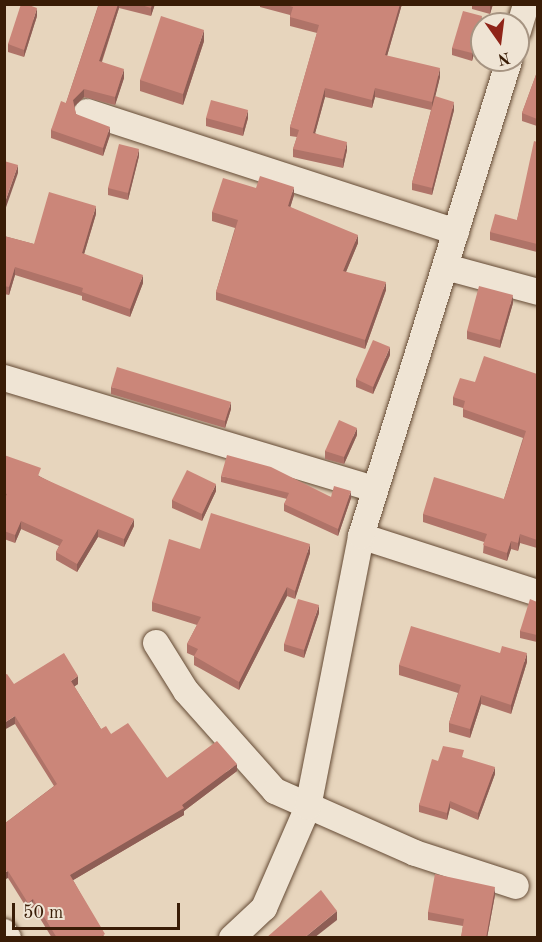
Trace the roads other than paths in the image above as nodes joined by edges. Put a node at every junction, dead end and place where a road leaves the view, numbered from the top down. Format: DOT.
graph roads {
  1 [pos="505,72"];
  2 [pos="87,112"];
  3 [pos="456,232"];
  4 [pos="446,267"];
  5 [pos="537,292"];
  6 [pos="4,378"];
  7 [pos="374,489"];
  8 [pos="361,536"];
  9 [pos="537,593"];
  10 [pos="156,643"];
  11 [pos="308,807"];
  12 [pos="516,886"];
  13 [pos="4,932"];
  14 [pos="8,938"];
  15 [pos="232,938"];
  1 -- 3 [label="street"];
  2 -- 3 [label="street"];
  3 -- 4 [label="street"];
  4 -- 5 [label="street"];
  4 -- 7 [label="street"];
  6 -- 7 [label="street"];
  7 -- 8 [label="street"];
  8 -- 9 [label="street"];
  8 -- 11 [label="street"];
  10 -- 11 [label="street"];
  11 -- 12 [label="street"];
  11 -- 15 [label="street"];
  13 -- 14 [label="street"];
}
